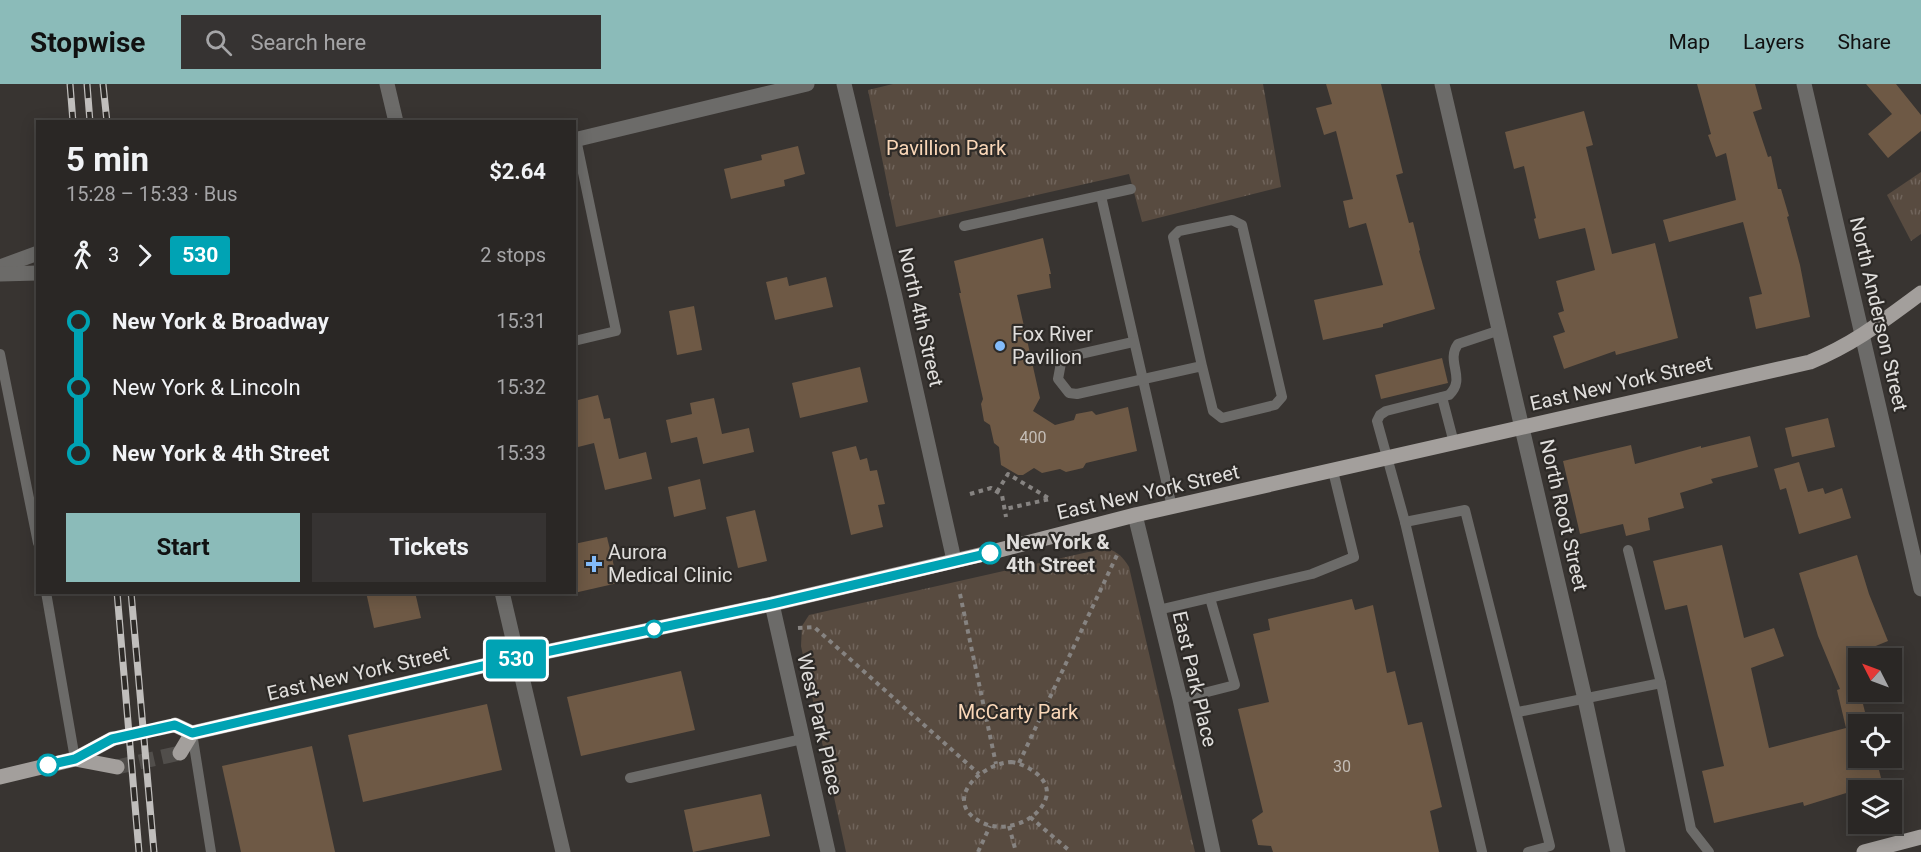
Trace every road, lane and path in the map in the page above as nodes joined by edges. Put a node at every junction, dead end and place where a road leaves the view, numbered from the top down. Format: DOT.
graph roads {
  1 [pos="387,84"];
  2 [pos="807,84"];
  3 [pos="844,84"];
  4 [pos="1442,84"];
  5 [pos="1804,84"];
  6 [pos="396,120"];
  7 [pos="576,140"];
  8 [pos="576,145"];
  9 [pos="1131,189"];
  10 [pos="1101,196"];
  11 [pos="964,226"];
  12 [pos="36,254"];
  13 [pos="0,267"];
  14 [pos="36,273"];
  15 [pos="0,274"];
  16 [pos="1921,293"];
  17 [pos="1500,330"];
  18 [pos="1863,336"];
  19 [pos="576,341"];
  20 [pos="1133,342"];
  21 [pos="0,354"];
  22 [pos="1202,366"];
  23 [pos="1143,380"];
  24 [pos="1442,398"];
  25 [pos="1522,427"];
  26 [pos="1454,443"];
  27 [pos="1387,459"];
  28 [pos="1334,471"];
  29 [pos="997,492"];
  30 [pos="970,494"];
  31 [pos="1172,507"];
  32 [pos="1005,509"];
  33 [pos="1135,515"];
  34 [pos="1006,517"];
  35 [pos="1405,522"];
  36 [pos="36,533"];
  37 [pos="1628,550"];
  38 [pos="1117,555"];
  39 [pos="954,560"];
  40 [pos="1921,589"];
  41 [pos="46,594"];
  42 [pos="502,594"];
  43 [pos="960,594"];
  44 [pos="1210,598"];
  45 [pos="772,604"];
  46 [pos="1158,610"];
  47 [pos="798,628"];
  48 [pos="517,658"];
  49 [pos="1661,683"];
  50 [pos="1180,699"];
  51 [pos="1585,699"];
  52 [pos="1518,712"];
  53 [pos="175,725"];
  54 [pos="192,733"];
  55 [pos="112,739"];
  56 [pos="802,739"];
  57 [pos="180,753"];
  58 [pos="75,759"];
  59 [pos="1019,763"];
  60 [pos="996,764"];
  61 [pos="117,767"];
  62 [pos="979,774"];
  63 [pos="0,777"];
  64 [pos="630,778"];
  65 [pos="1030,817"];
  66 [pos="990,826"];
  67 [pos="1009,826"];
  68 [pos="1921,837"];
  69 [pos="211,852"];
  70 [pos="563,852"];
  71 [pos="828,852"];
  72 [pos="978,852"];
  73 [pos="1016,852"];
  74 [pos="1071,852"];
  75 [pos="1212,852"];
  76 [pos="1482,852"];
  77 [pos="1528,852"];
  78 [pos="1618,852"];
  79 [pos="1709,852"];
  80 [pos="1864,852"];
  1 -- 6 [label="street"];
  2 -- 7 [label="street"];
  3 -- 39 [label="street, North 4th Street"];
  4 -- 17 [label="street, North Root Street"];
  5 -- 18 [label="street, North Anderson Street"];
  8 -- 19 [label="lane"];
  9 -- 10 [label="lane"];
  10 -- 11 [label="lane"];
  10 -- 20 [label="lane"];
  12 -- 13 [label="street"];
  14 -- 15 [label="street"];
  16 -- 18 [label="main road, East New York Street"];
  17 -- 24 [label="lane"];
  17 -- 25 [label="street, North Root Street"];
  18 -- 25 [label="main road, East New York Street"];
  18 -- 40 [label="street, North Anderson Street"];
  20 -- 23 [label="lane"];
  20 -- 23 [label="lane"];
  21 -- 36 [label="lane"];
  22 -- 22 [label="lane"];
  22 -- 23 [label="lane"];
  23 -- 31 [label="lane"];
  24 -- 26 [label="lane"];
  24 -- 27 [label="lane"];
  25 -- 26 [label="main road, East New York Street"];
  25 -- 51 [label="street, North Root Street"];
  26 -- 27 [label="main road, East New York Street"];
  27 -- 28 [label="main road, East New York Street"];
  27 -- 35 [label="lane"];
  28 -- 31 [label="main road, East New York Street"];
  28 -- 44 [label="lane"];
  29 -- 30 [label="path"];
  29 -- 32 [label="path"];
  29 -- 32 [label="path"];
  31 -- 33 [label="main road, East New York Street"];
  32 -- 34 [label="path"];
  33 -- 39 [label="main road, East New York Street"];
  33 -- 46 [label="street, East Park Place"];
  35 -- 52 [label="lane"];
  35 -- 76 [label="lane"];
  37 -- 49 [label="lane"];
  38 -- 59 [label="path"];
  39 -- 45 [label="main road, East New York Street"];
  41 -- 58 [label="lane"];
  42 -- 48 [label="street"];
  43 -- 60 [label="path"];
  44 -- 46 [label="lane"];
  44 -- 50 [label="lane"];
  45 -- 48 [label="main road, East New York Street"];
  45 -- 56 [label="street, West Park Place"];
  46 -- 50 [label="street, East Park Place"];
  47 -- 62 [label="path"];
  48 -- 54 [label="main road, East New York Street"];
  48 -- 70 [label="street"];
  49 -- 51 [label="lane"];
  49 -- 79 [label="lane"];
  50 -- 75 [label="street, East Park Place"];
  51 -- 52 [label="lane"];
  51 -- 78 [label="street, North Root Street"];
  52 -- 77 [label="lane"];
  53 -- 54 [label="main road"];
  54 -- 57 [label="main road"];
  54 -- 69 [label="lane"];
  55 -- 58 [label="main road"];
  56 -- 64 [label="lane"];
  56 -- 71 [label="street, West Park Place"];
  58 -- 61 [label="main road"];
  58 -- 63 [label="main road"];
  59 -- 60 [label="path"];
  59 -- 65 [label="path"];
  60 -- 62 [label="path"];
  62 -- 66 [label="path"];
  65 -- 67 [label="path"];
  65 -- 74 [label="path"];
  66 -- 67 [label="path"];
  66 -- 72 [label="path"];
  67 -- 73 [label="path"];
  68 -- 80 [label="main road"];
}
